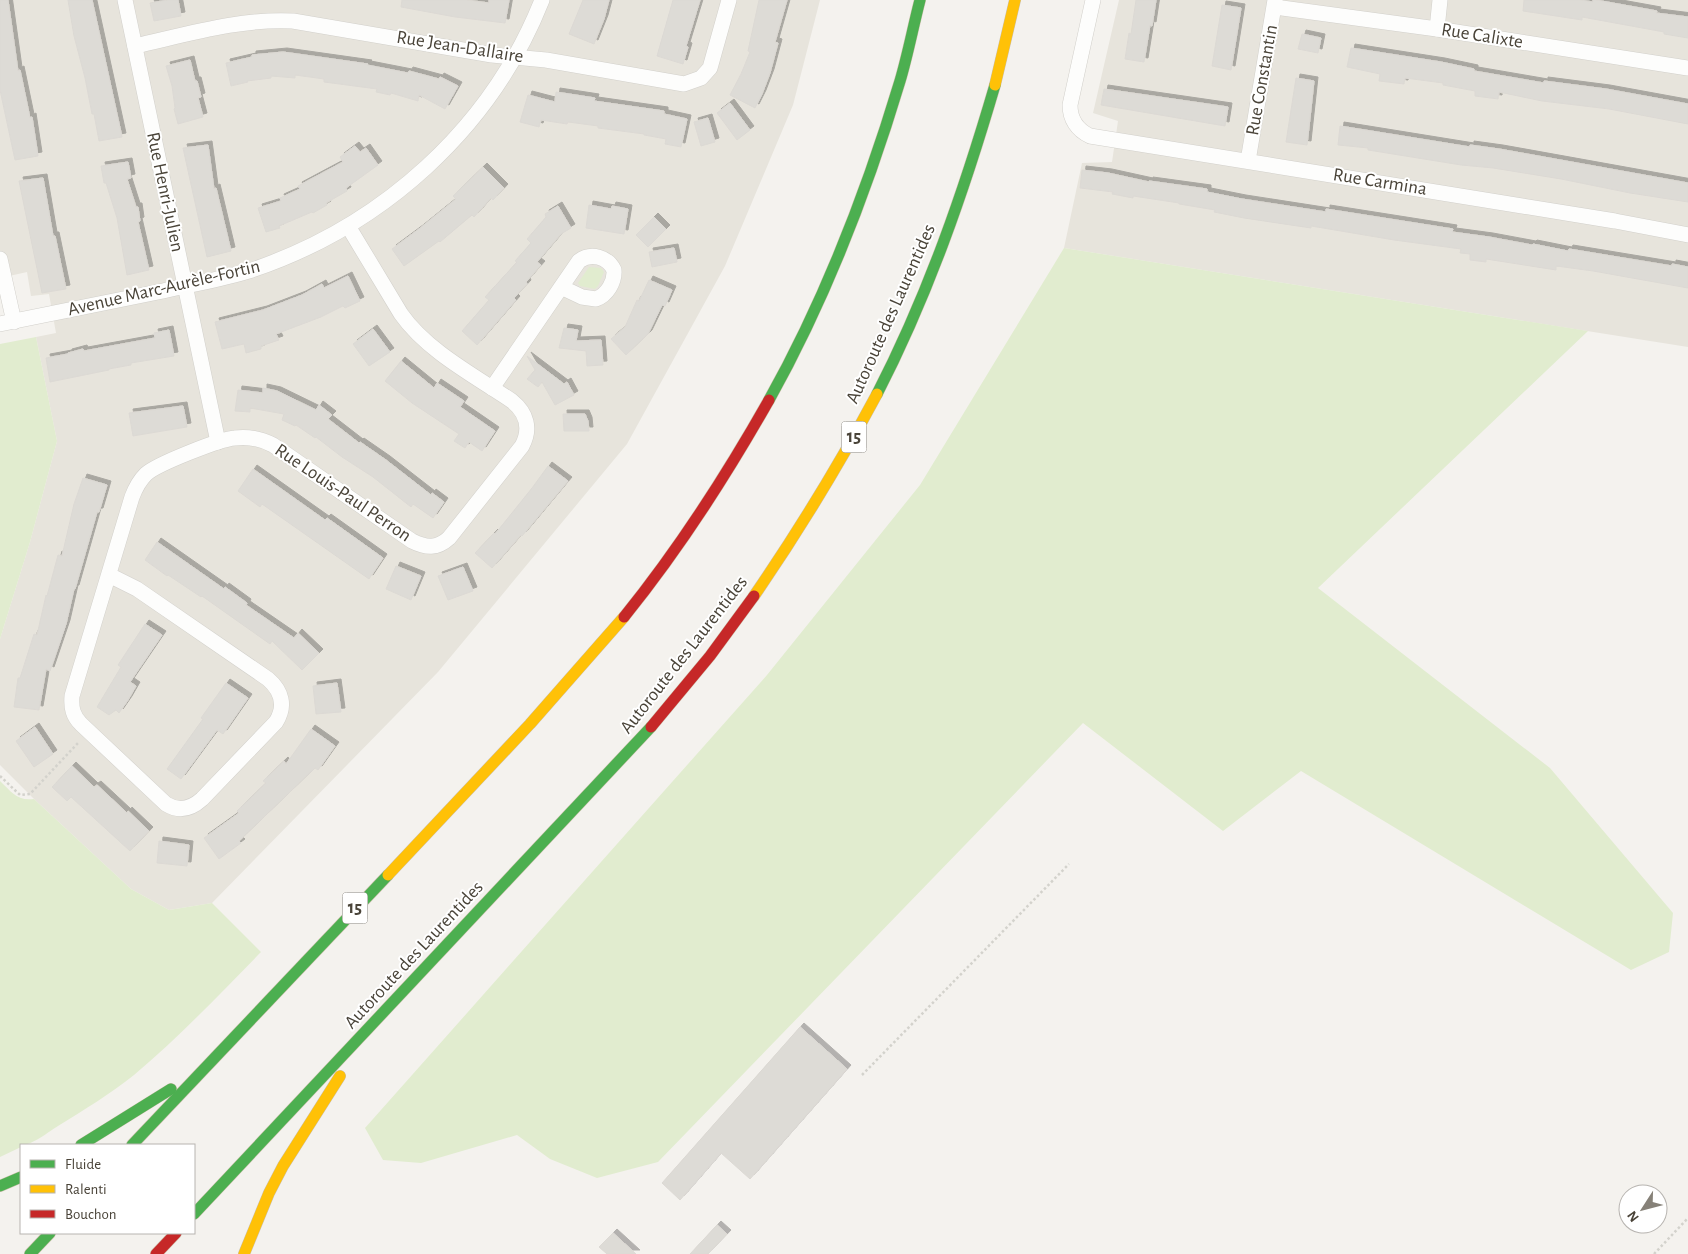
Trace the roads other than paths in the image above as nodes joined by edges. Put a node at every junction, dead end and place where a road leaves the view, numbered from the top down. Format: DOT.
graph roads {
  1 [pos="125,0"];
  2 [pos="542,0"];
  3 [pos="729,0"];
  4 [pos="920,0"];
  5 [pos="1015,0"];
  6 [pos="1093,0"];
  7 [pos="1440,0"];
  8 [pos="1275,3"];
  9 [pos="1437,29"];
  10 [pos="134,46"];
  11 [pos="515,56"];
  12 [pos="1688,68"];
  13 [pos="1248,161"];
  14 [pos="348,226"];
  15 [pos="1688,235"];
  16 [pos="0,259"];
  17 [pos="184,286"];
  18 [pos="562,287"];
  19 [pos="7,323"];
  20 [pos="492,388"];
  21 [pos="218,442"];
  22 [pos="109,575"];
  23 [pos="376,1020"];
  24 [pos="206,1067"];
  25 [pos="84,1144"];
  26 [pos="133,1144"];
  27 [pos="20,1177"];
  28 [pos="0,1186"];
  29 [pos="195,1213"];
  30 [pos="49,1234"];
  31 [pos="175,1234"];
  32 [pos="30,1254"];
  33 [pos="156,1254"];
  34 [pos="244,1254"];
  1 -- 10 [label="street, Rue Henri-Julien"];
  2 -- 11 [label="street, Avenue Marc-Aurèle-Fortin"];
  3 -- 11 [label="street, Rue Jean-Dallaire"];
  4 -- 24 [label="highway, 15"];
  5 -- 23 [label="highway, Autoroute des Laurentides / 15"];
  6 -- 13 [label="street, Rue Carmina"];
  7 -- 9 [label="street"];
  8 -- 9 [label="street, Rue Calixte"];
  8 -- 13 [label="street, Rue Constantin"];
  9 -- 12 [label="street, Rue Calixte"];
  10 -- 11 [label="street, Rue Jean-Dallaire"];
  10 -- 17 [label="street, Rue Henri-Julien"];
  11 -- 14 [label="street, Avenue Marc-Aurèle-Fortin"];
  13 -- 15 [label="street, Rue Carmina"];
  14 -- 17 [label="street, Avenue Marc-Aurèle-Fortin"];
  14 -- 20 [label="street, Rue Louis-Paul Perron"];
  16 -- 19 [label="street"];
  17 -- 19 [label="street, Avenue Marc-Aurèle-Fortin"];
  17 -- 21 [label="street, Rue Henri-Julien"];
  18 -- 20 [label="street"];
  20 -- 21 [label="street, Rue Louis-Paul Perron"];
  21 -- 22 [label="street, Rue Louis-Paul Perron"];
  22 -- 22 [label="street, Rue Louis-Paul Perron"];
  23 -- 29 [label="highway, Autoroute des Laurentides / 15"];
  23 -- 34 [label="highway"];
  24 -- 25 [label="highway"];
  24 -- 26 [label="highway, 15"];
  27 -- 28 [label="highway"];
  30 -- 32 [label="highway"];
  31 -- 33 [label="highway"];
}
